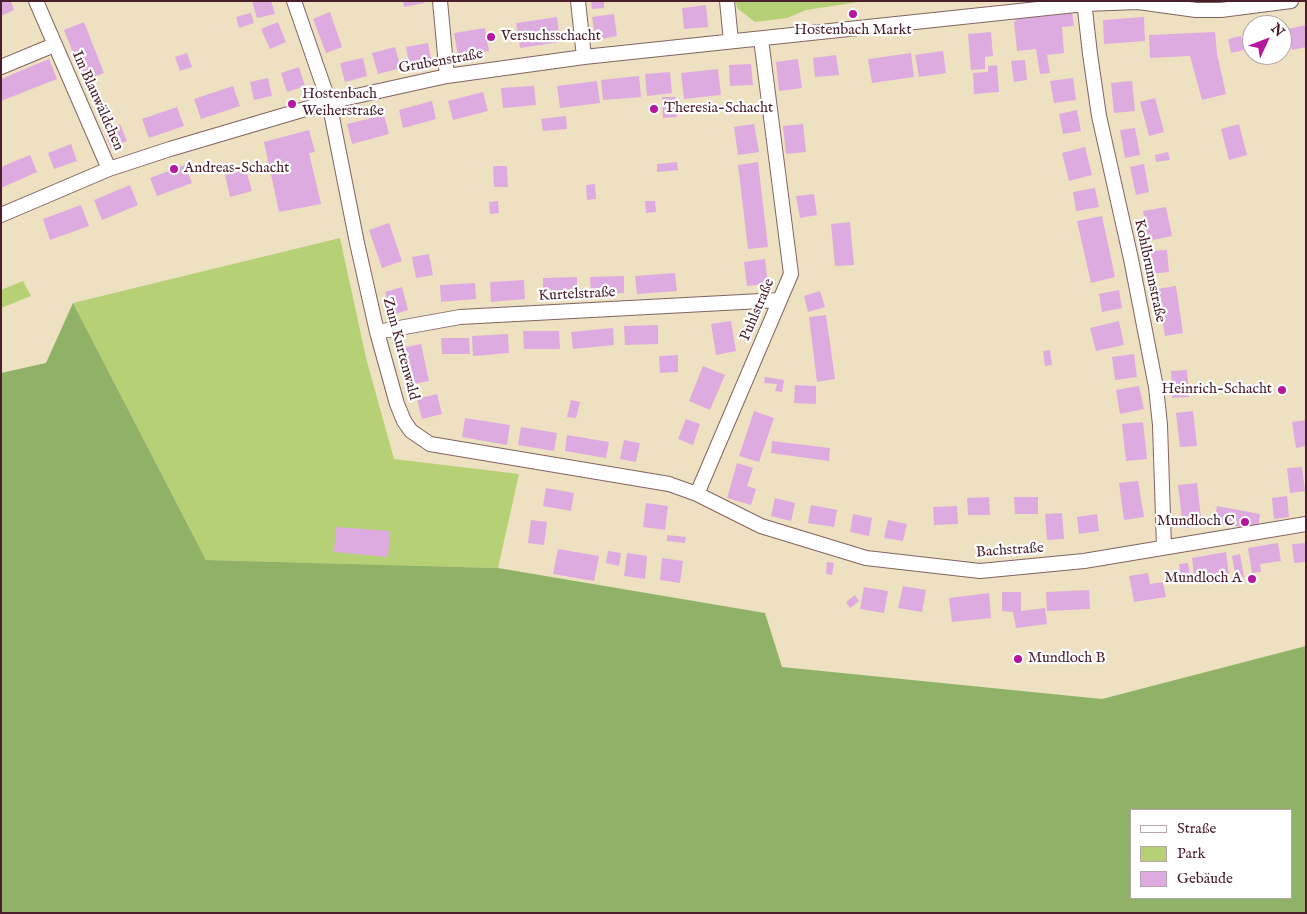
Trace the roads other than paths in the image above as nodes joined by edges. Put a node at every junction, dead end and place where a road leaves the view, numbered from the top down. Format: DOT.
graph roads {
  1 [pos="36,1"];
  2 [pos="294,1"];
  3 [pos="440,1"];
  4 [pos="578,1"];
  5 [pos="727,1"];
  6 [pos="1291,1"];
  7 [pos="1084,3"];
  8 [pos="761,38"];
  9 [pos="731,41"];
  10 [pos="54,45"];
  11 [pos="584,57"];
  12 [pos="1,67"];
  13 [pos="447,76"];
  14 [pos="330,102"];
  15 [pos="109,169"];
  16 [pos="1,215"];
  17 [pos="780,300"];
  18 [pos="377,332"];
  19 [pos="697,494"];
  20 [pos="1306,524"];
  21 [pos="1164,547"];
  1 -- 10 [label="street, Im Blauwäldchen"];
  2 -- 14 [label="street, Zum Kurtenwald"];
  3 -- 13 [label="street"];
  4 -- 11 [label="street"];
  5 -- 9 [label="street"];
  6 -- 7 [label="street, Grubenstraße"];
  7 -- 8 [label="street, Grubenstraße"];
  7 -- 21 [label="street, Kohlbrunnstraße"];
  8 -- 9 [label="street, Grubenstraße"];
  8 -- 17 [label="street, Puhlstraße"];
  9 -- 11 [label="street, Grubenstraße"];
  10 -- 12 [label="street, Im Blauwäldchen"];
  10 -- 15 [label="street, Im Blauwäldchen"];
  11 -- 13 [label="street, Grubenstraße"];
  13 -- 14 [label="street, Grubenstraße"];
  14 -- 15 [label="street, Grubenstraße"];
  14 -- 18 [label="street, Zum Kurtenwald"];
  15 -- 16 [label="street, Grubenstraße"];
  17 -- 18 [label="street, Kurtelstraße"];
  17 -- 19 [label="street, Puhlstraße"];
  18 -- 19 [label="street, Zum Kurtenwald"];
  19 -- 21 [label="street, Bachstraße"];
  20 -- 21 [label="street, Bachstraße"];
}
